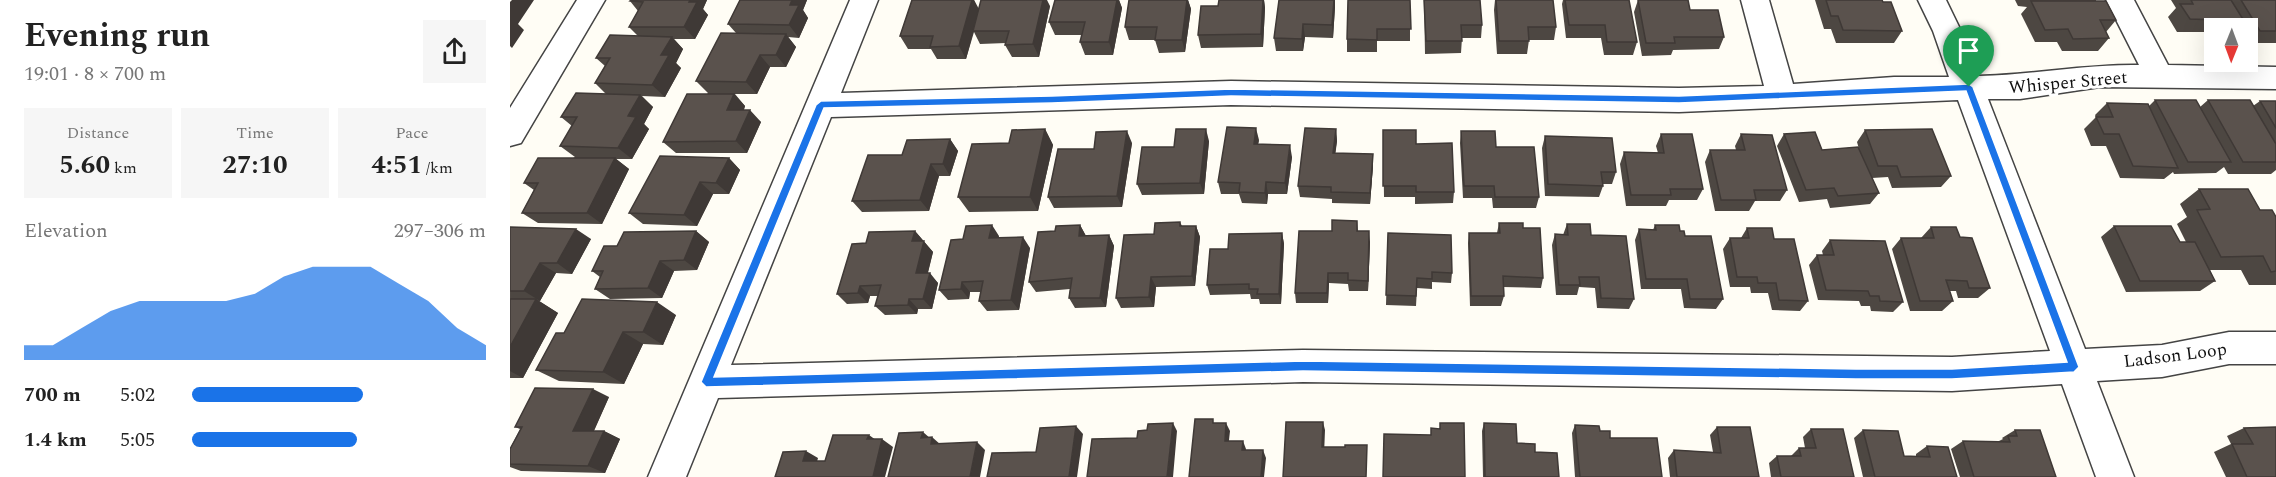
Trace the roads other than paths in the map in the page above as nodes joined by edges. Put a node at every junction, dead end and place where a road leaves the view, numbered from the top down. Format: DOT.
graph roads {
  1 [pos="591,0"];
  2 [pos="864,0"];
  3 [pos="1755,0"];
  4 [pos="1932,0"];
  5 [pos="1941,0"];
  6 [pos="2120,0"];
  7 [pos="1947,31"];
  8 [pos="2159,76"];
  9 [pos="2276,78"];
  10 [pos="1969,87"];
  11 [pos="1782,97"];
  12 [pos="821,105"];
  13 [pos="510,134"];
  14 [pos="2276,348"];
  15 [pos="2074,367"];
  16 [pos="706,382"];
  17 [pos="667,477"];
  18 [pos="2115,477"];
  1 -- 13 [label="street"];
  2 -- 12 [label="street"];
  3 -- 11 [label="street"];
  4 -- 7 [label="street"];
  5 -- 7 [label="street"];
  6 -- 8 [label="street"];
  7 -- 10 [label="street"];
  8 -- 9 [label="street, Whisper Street"];
  8 -- 10 [label="street, Whisper Street"];
  10 -- 11 [label="street, Whisper Street"];
  10 -- 15 [label="street"];
  11 -- 12 [label="street, Whisper Street"];
  12 -- 16 [label="street"];
  14 -- 15 [label="street, Ladson Loop"];
  15 -- 16 [label="street, Ladson Loop"];
  15 -- 18 [label="street"];
  16 -- 17 [label="street"];
}
